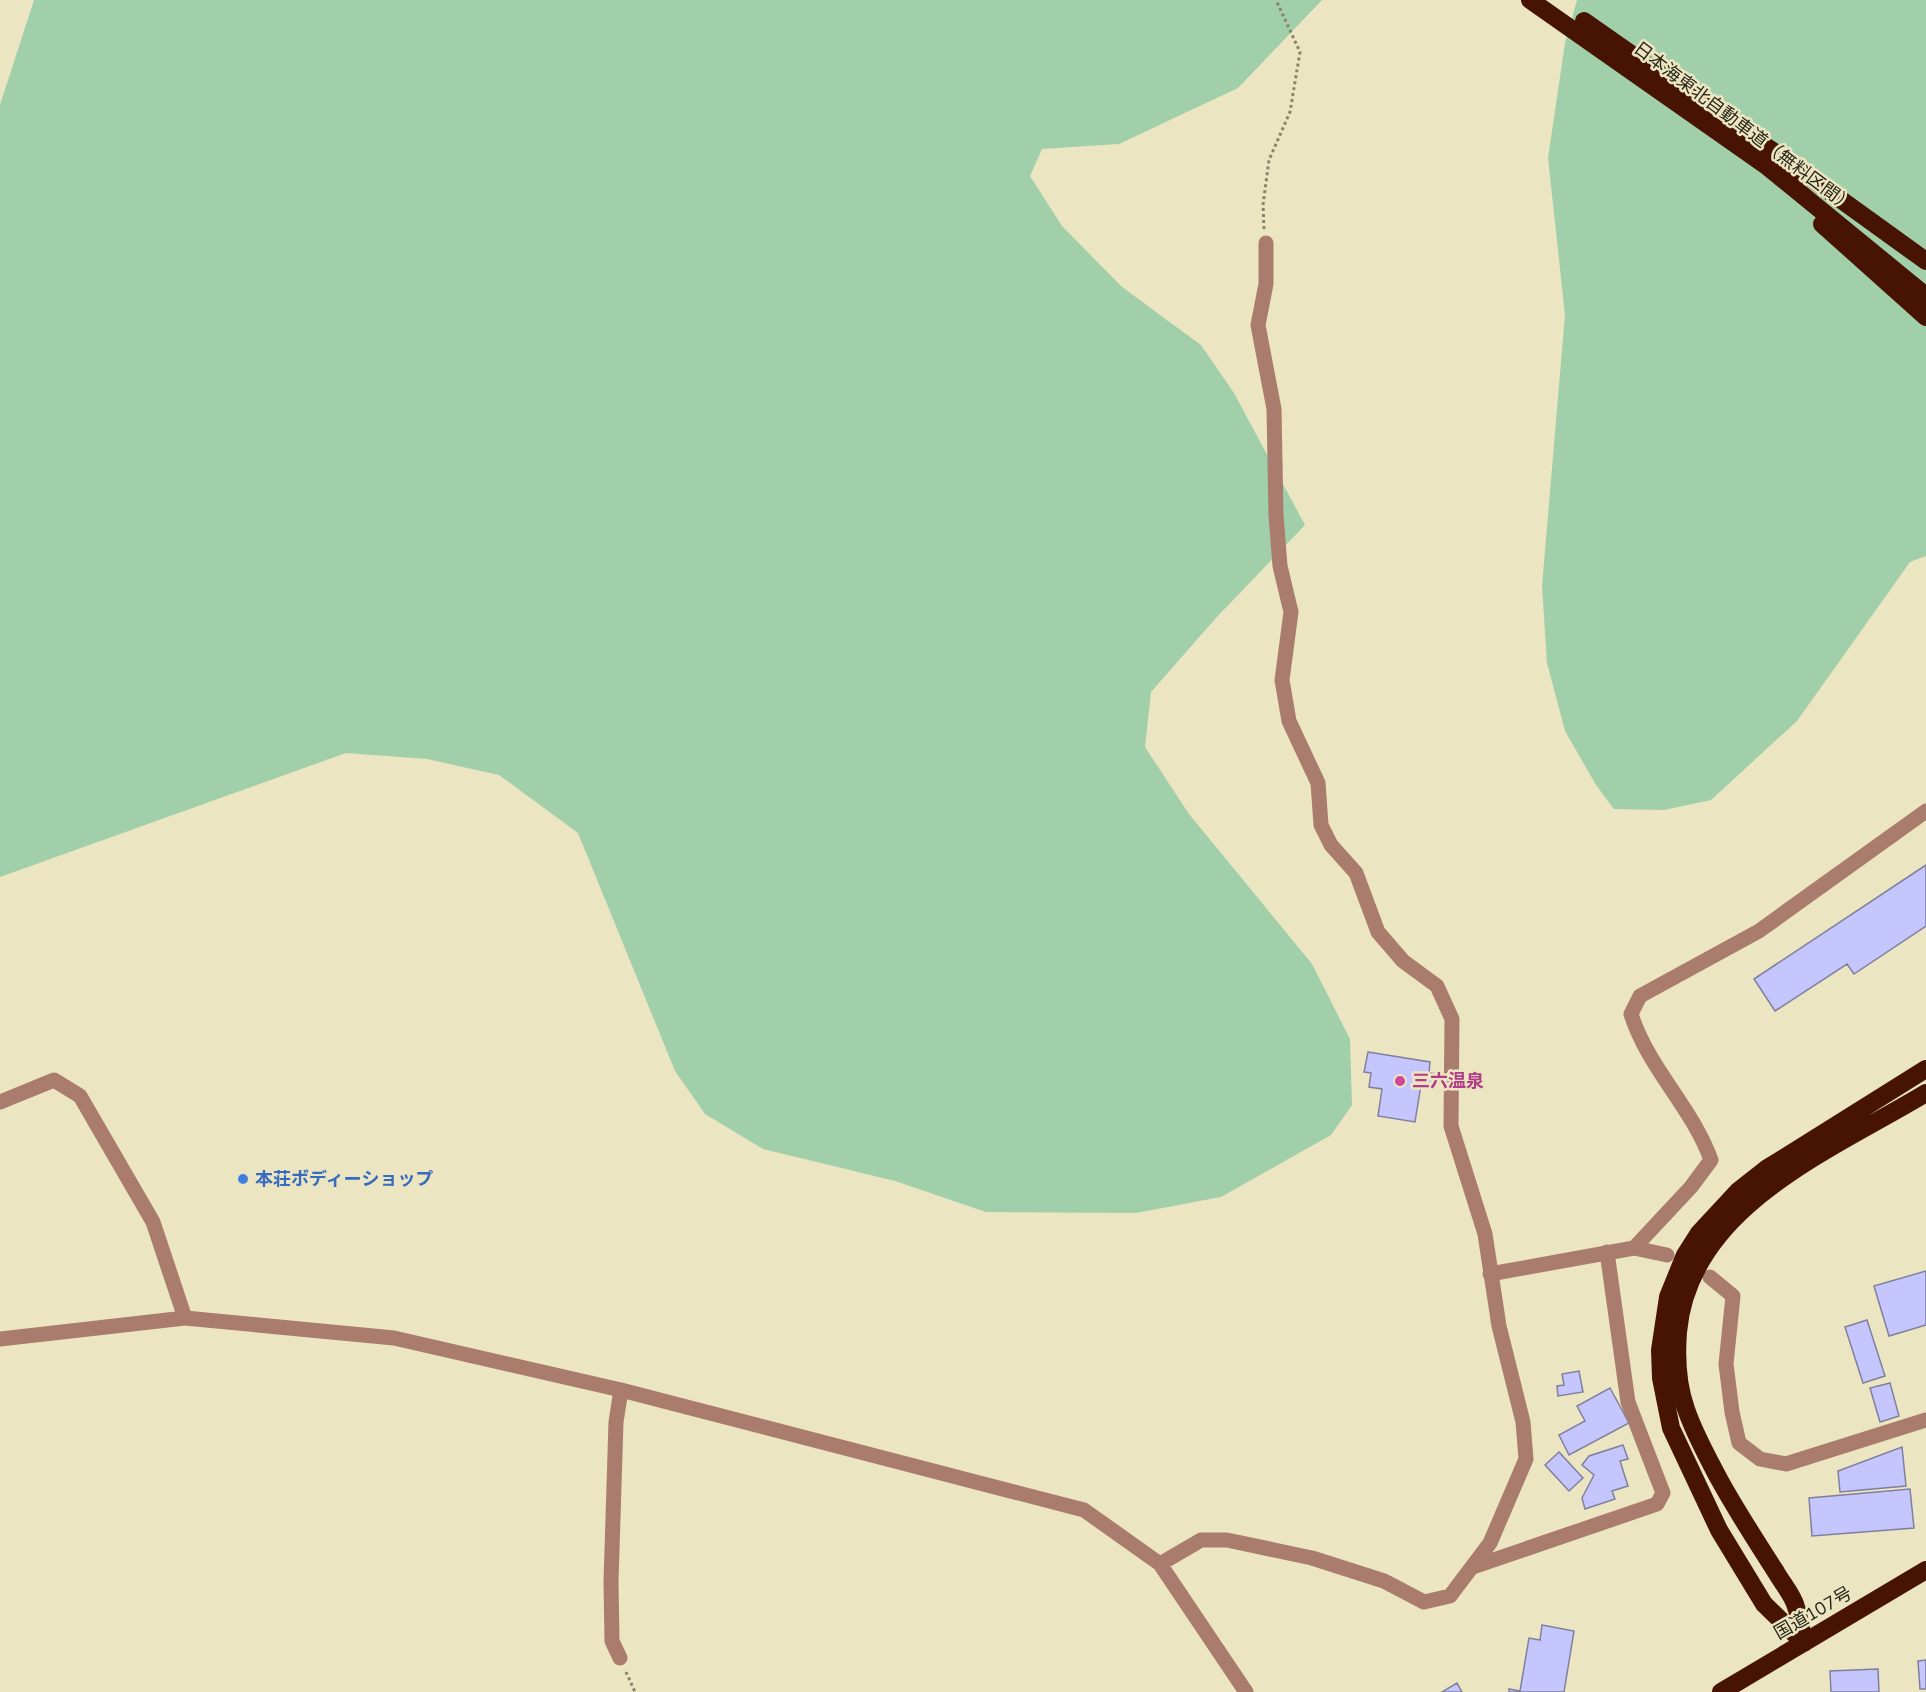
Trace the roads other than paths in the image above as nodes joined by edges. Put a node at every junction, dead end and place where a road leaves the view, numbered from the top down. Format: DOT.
graph roads {
  1 [pos="1539,1"];
  2 [pos="1718,122"];
  3 [pos="1266,243"];
  4 [pos="1926,261"];
  5 [pos="1926,282"];
  6 [pos="1926,296"];
  7 [pos="1926,317"];
  8 [pos="1926,810"];
  9 [pos="1926,1069"];
  10 [pos="1926,1093"];
  11 [pos="0,1102"];
  12 [pos="1634,1248"];
  13 [pos="1607,1252"];
  14 [pos="1667,1256"];
  15 [pos="1490,1274"];
  16 [pos="1710,1277"];
  17 [pos="185,1318"];
  18 [pos="0,1339"];
  19 [pos="621,1390"];
  20 [pos="1926,1420"];
  21 [pos="1160,1564"];
  22 [pos="1472,1567"];
  23 [pos="1926,1570"];
  24 [pos="1804,1643"];
  25 [pos="620,1658"];
  26 [pos="1246,1692"];
  27 [pos="1721,1692"];
  1 -- 2 [label="highway, 日本海東北自動車道（無料区間）"];
  2 -- 4 [label="highway"];
  2 -- 5 [label="highway"];
  2 -- 6 [label="highway, 日本海東北自動車道（無料区間）"];
  2 -- 7 [label="highway"];
  3 -- 15 [label="street"];
  8 -- 12 [label="street"];
  9 -- 24 [label="highway"];
  10 -- 24 [label="highway"];
  11 -- 17 [label="street"];
  12 -- 13 [label="street"];
  12 -- 14 [label="street"];
  13 -- 15 [label="street"];
  13 -- 22 [label="street"];
  15 -- 22 [label="street"];
  16 -- 20 [label="street"];
  17 -- 18 [label="street"];
  17 -- 19 [label="street"];
  19 -- 21 [label="street"];
  19 -- 25 [label="street"];
  21 -- 22 [label="street"];
  21 -- 26 [label="street"];
  23 -- 24 [label="highway, 国道107号"];
  24 -- 27 [label="highway, 国道107号"];
}
